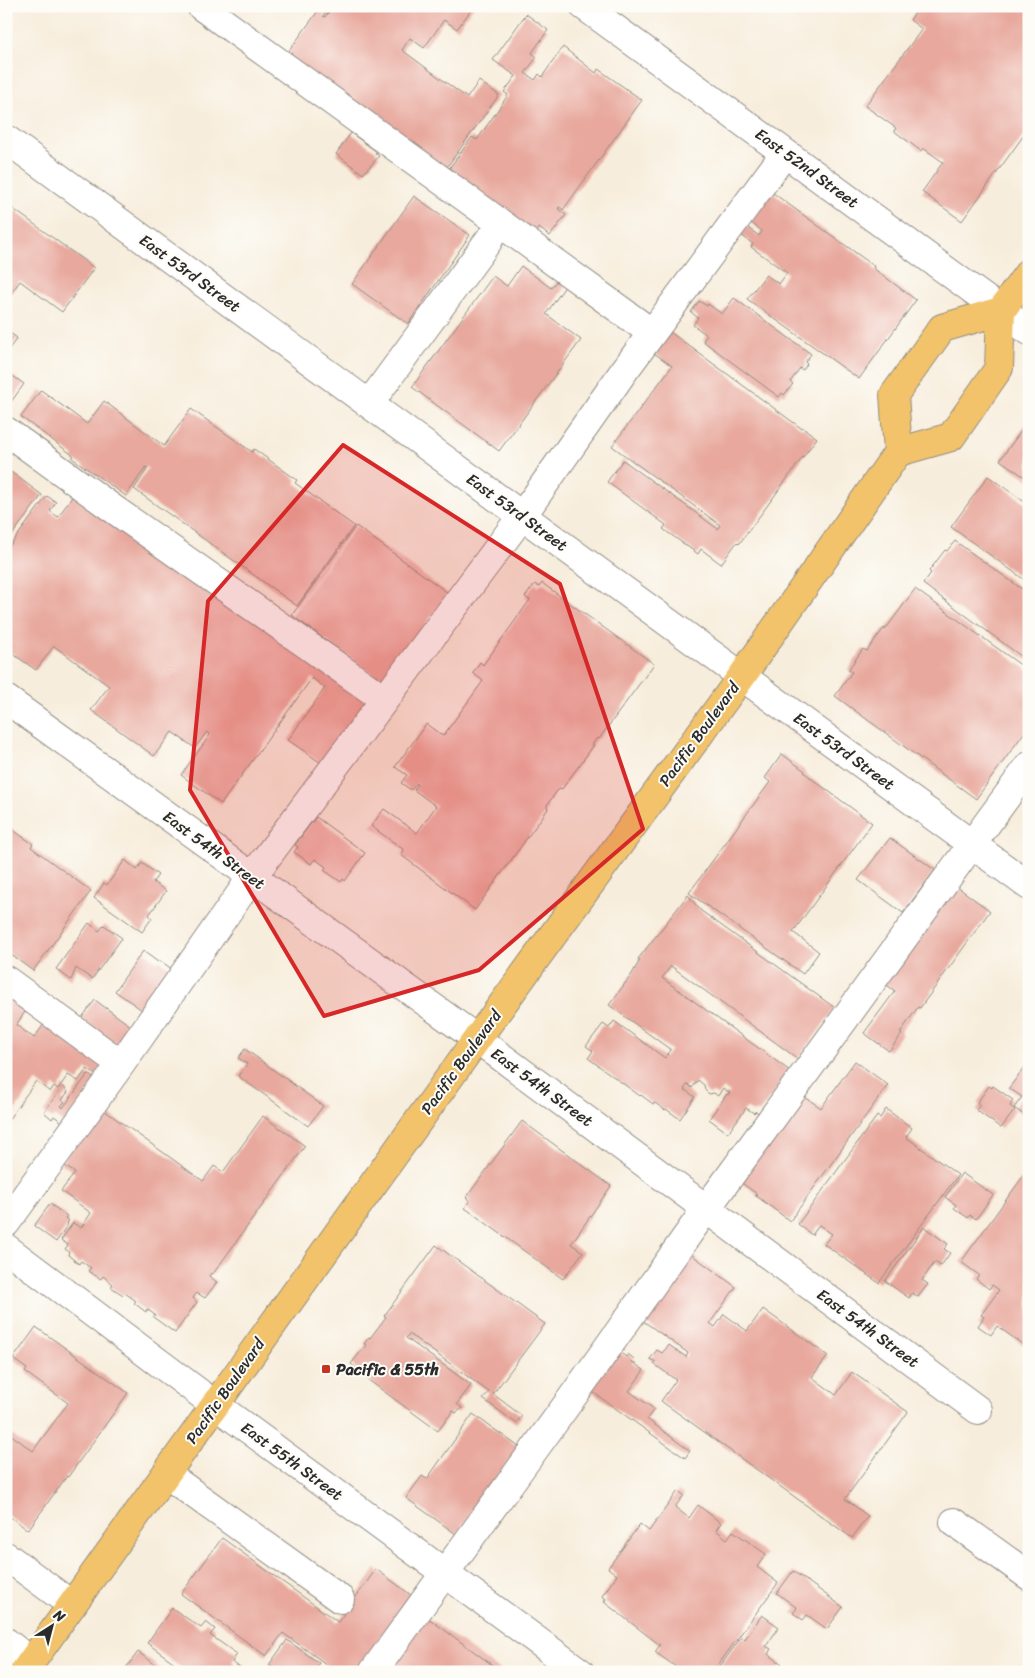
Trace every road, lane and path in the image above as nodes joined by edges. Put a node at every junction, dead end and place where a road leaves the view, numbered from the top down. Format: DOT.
graph roads {
  1 [pos="201,6"];
  2 [pos="584,6"];
  3 [pos="6,139"];
  4 [pos="786,152"];
  5 [pos="489,240"];
  6 [pos="1029,272"];
  7 [pos="1001,311"];
  8 [pos="1029,331"];
  9 [pos="652,333"];
  10 [pos="369,404"];
  11 [pos="6,432"];
  12 [pos="898,452"];
  13 [pos="522,516"];
  14 [pos="742,676"];
  15 [pos="6,699"];
  16 [pos="384,699"];
  17 [pos="1029,766"];
  18 [pos="972,844"];
  19 [pos="252,877"];
  20 [pos="1029,886"];
  21 [pos="6,980"];
  22 [pos="477,1039"];
  23 [pos="121,1064"];
  24 [pos="706,1209"];
  25 [pos="6,1224"];
  26 [pos="6,1248"];
  27 [pos="214,1404"];
  28 [pos="978,1410"];
  29 [pos="166,1474"];
  30 [pos="954,1522"];
  31 [pos="6,1556"];
  32 [pos="445,1574"];
  33 [pos="1029,1576"];
  34 [pos="340,1599"];
  35 [pos="72,1605"];
  36 [pos="6,1642"];
  37 [pos="27,1667"];
  38 [pos="373,1672"];
  39 [pos="580,1672"];
  1 -- 9 [label="street"];
  2 -- 4 [label="street, East 52nd Street"];
  3 -- 10 [label="street, East 53rd Street"];
  4 -- 7 [label="street, East 52nd Street"];
  4 -- 9 [label="street"];
  5 -- 10 [label="street"];
  6 -- 7 [label="main road"];
  7 -- 8 [label="street, East 52nd Street"];
  7 -- 12 [label="main road"];
  7 -- 12 [label="main road"];
  9 -- 13 [label="street"];
  10 -- 13 [label="street, East 53rd Street"];
  11 -- 16 [label="street"];
  12 -- 14 [label="main road, Pacific Boulevard"];
  13 -- 14 [label="street, East 53rd Street"];
  13 -- 16 [label="street"];
  14 -- 18 [label="street, East 53rd Street"];
  14 -- 22 [label="main road, Pacific Boulevard"];
  15 -- 19 [label="street, East 54th Street"];
  16 -- 19 [label="street"];
  17 -- 18 [label="street"];
  18 -- 20 [label="street, East 53rd Street"];
  18 -- 24 [label="street"];
  19 -- 22 [label="street, East 54th Street"];
  19 -- 23 [label="street"];
  21 -- 23 [label="street"];
  22 -- 24 [label="street, East 54th Street"];
  22 -- 27 [label="main road, Pacific Boulevard"];
  23 -- 25 [label="street"];
  24 -- 28 [label="street, East 54th Street"];
  24 -- 32 [label="street"];
  26 -- 27 [label="street, East 55th Street"];
  27 -- 29 [label="main road, Pacific Boulevard"];
  27 -- 32 [label="street, East 55th Street"];
  29 -- 34 [label="street"];
  29 -- 35 [label="main road, Pacific Boulevard"];
  30 -- 33 [label="street"];
  31 -- 35 [label="street"];
  32 -- 38 [label="street"];
  32 -- 39 [label="street, East 55th Street"];
  35 -- 37 [label="main road, Pacific Boulevard"];
  36 -- 37 [label="street"];
}
